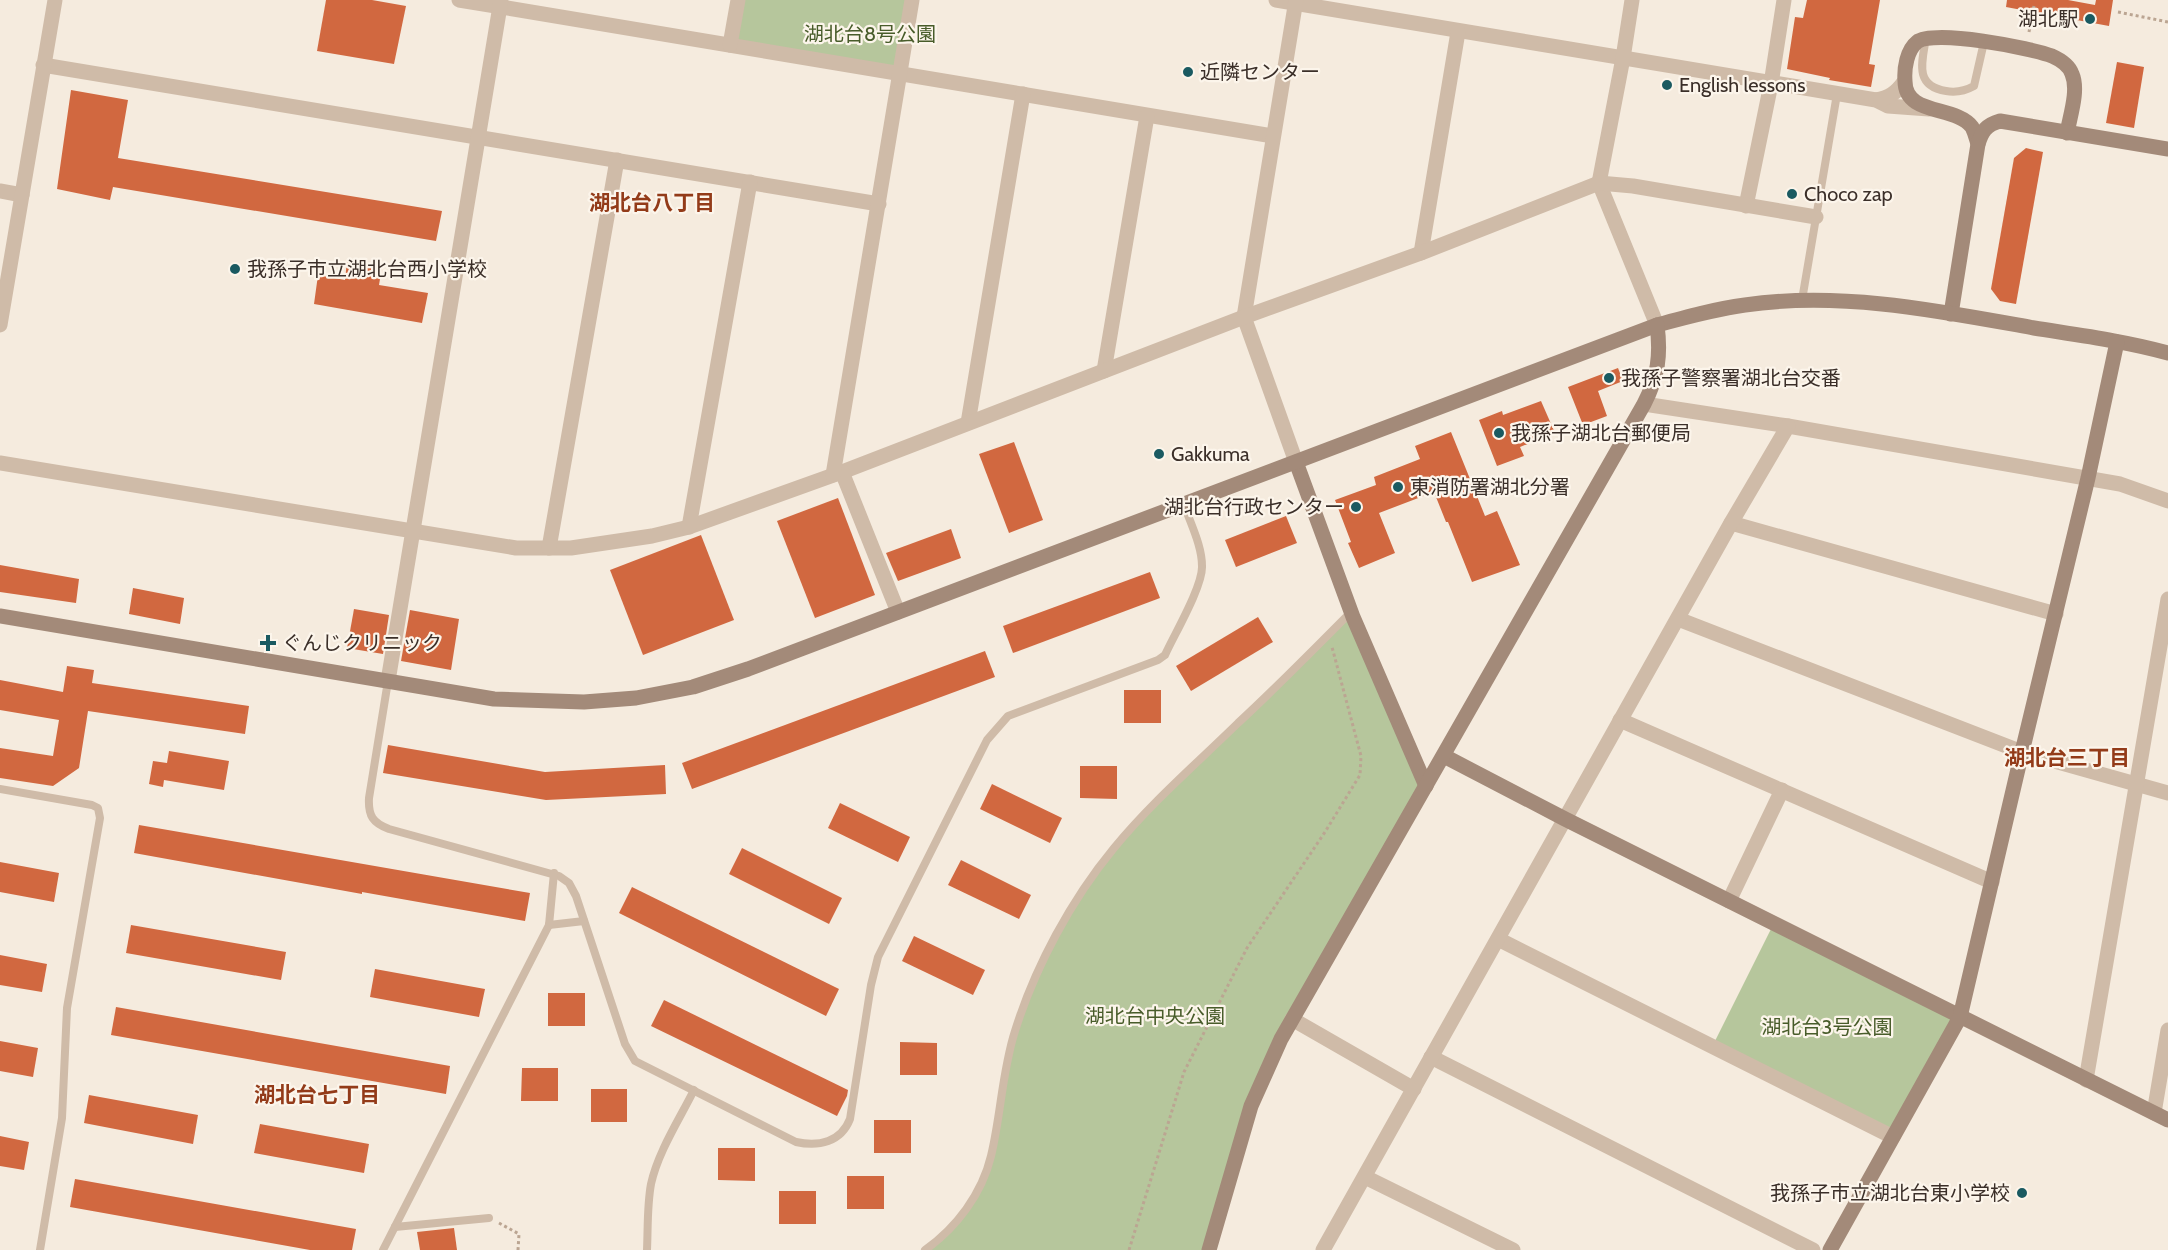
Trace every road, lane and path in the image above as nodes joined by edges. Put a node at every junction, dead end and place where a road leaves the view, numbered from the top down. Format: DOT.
graph roads {
  1 [pos="55,0"];
  2 [pos="459,0"];
  3 [pos="738,0"];
  4 [pos="912,0"];
  5 [pos="1276,0"];
  6 [pos="1632,0"];
  7 [pos="1784,0"];
  8 [pos="1295,2"];
  9 [pos="500,3"];
  10 [pos="2034,6"];
  11 [pos="2118,12"];
  12 [pos="2168,22"];
  13 [pos="1458,32"];
  14 [pos="2029,32"];
  15 [pos="1926,38"];
  16 [pos="1984,42"];
  17 [pos="730,45"];
  18 [pos="1623,58"];
  19 [pos="44,65"];
  20 [pos="900,73"];
  21 [pos="1904,82"];
  22 [pos="1771,84"];
  23 [pos="1023,94"];
  24 [pos="1837,94"];
  25 [pos="1876,100"];
  26 [pos="1929,110"];
  27 [pos="1147,116"];
  28 [pos="2067,132"];
  29 [pos="1273,136"];
  30 [pos="478,137"];
  31 [pos="1978,144"];
  32 [pos="2168,149"];
  33 [pos="617,160"];
  34 [pos="750,182"];
  35 [pos="1599,183"];
  36 [pos="0,191"];
  37 [pos="22,195"];
  38 [pos="879,204"];
  39 [pos="1746,206"];
  40 [pos="1816,217"];
  41 [pos="1421,253"];
  42 [pos="1802,300"];
  43 [pos="1951,314"];
  44 [pos="1244,317"];
  45 [pos="0,325"];
  46 [pos="1657,325"];
  47 [pos="2117,342"];
  48 [pos="2168,353"];
  49 [pos="1104,371"];
  50 [pos="1644,404"];
  51 [pos="968,423"];
  52 [pos="1788,426"];
  53 [pos="1296,462"];
  54 [pos="0,463"];
  55 [pos="838,474"];
  56 [pos="2088,478"];
  57 [pos="2168,501"];
  58 [pos="1184,504"];
  59 [pos="1731,523"];
  60 [pos="689,527"];
  61 [pos="412,531"];
  62 [pos="549,549"];
  63 [pos="2168,599"];
  64 [pos="898,612"];
  65 [pos="1352,612"];
  66 [pos="2056,614"];
  67 [pos="0,616"];
  68 [pos="1678,619"];
  69 [pos="1329,634"];
  70 [pos="388,681"];
  71 [pos="1620,720"];
  72 [pos="2022,752"];
  73 [pos="1444,756"];
  74 [pos="2138,784"];
  75 [pos="1426,786"];
  76 [pos="0,789"];
  77 [pos="1782,790"];
  78 [pos="2168,793"];
  79 [pos="1565,819"];
  80 [pos="554,873"];
  81 [pos="1992,882"];
  82 [pos="1729,901"];
  83 [pos="584,921"];
  84 [pos="549,925"];
  85 [pos="1498,939"];
  86 [pos="1960,1017"];
  87 [pos="1292,1019"];
  88 [pos="2168,1030"];
  89 [pos="1431,1057"];
  90 [pos="2086,1080"];
  91 [pos="1413,1089"];
  92 [pos="693,1090"];
  93 [pos="2154,1113"];
  94 [pos="2168,1120"];
  95 [pos="1893,1137"];
  96 [pos="1365,1177"];
  97 [pos="489,1218"];
  98 [pos="395,1227"];
  99 [pos="1212,1249"];
  100 [pos="40,1250"];
  101 [pos="383,1250"];
  102 [pos="518,1250"];
  103 [pos="647,1250"];
  104 [pos="925,1250"];
  105 [pos="1128,1250"];
  106 [pos="1323,1250"];
  107 [pos="1513,1250"];
  108 [pos="1813,1250"];
  109 [pos="1830,1250"];
  1 -- 19 [label="street"];
  2 -- 9 [label="street"];
  3 -- 17 [label="street"];
  4 -- 20 [label="street"];
  5 -- 8 [label="street"];
  6 -- 18 [label="street"];
  7 -- 22 [label="street"];
  8 -- 13 [label="street"];
  8 -- 29 [label="street"];
  9 -- 17 [label="street"];
  9 -- 30 [label="street"];
  10 -- 14 [label="path"];
  11 -- 12 [label="path"];
  13 -- 18 [label="street"];
  13 -- 41 [label="street"];
  15 -- 16 [label="street"];
  15 -- 16 [label="lane"];
  15 -- 21 [label="street"];
  16 -- 28 [label="street"];
  17 -- 20 [label="street"];
  18 -- 22 [label="street"];
  18 -- 35 [label="street"];
  19 -- 30 [label="street"];
  19 -- 37 [label="street"];
  20 -- 23 [label="street"];
  20 -- 38 [label="street"];
  21 -- 25 [label="street"];
  21 -- 26 [label="street"];
  22 -- 24 [label="street"];
  22 -- 39 [label="street"];
  23 -- 27 [label="street"];
  23 -- 51 [label="street"];
  24 -- 25 [label="street"];
  24 -- 40 [label="lane"];
  25 -- 26 [label="street"];
  26 -- 31 [label="street"];
  27 -- 29 [label="street"];
  27 -- 49 [label="street"];
  28 -- 31 [label="street"];
  28 -- 32 [label="street"];
  29 -- 44 [label="street"];
  30 -- 33 [label="street"];
  30 -- 61 [label="street"];
  31 -- 43 [label="street"];
  33 -- 34 [label="street"];
  33 -- 62 [label="street"];
  34 -- 38 [label="street"];
  34 -- 60 [label="street"];
  35 -- 39 [label="street"];
  35 -- 41 [label="street"];
  35 -- 46 [label="street"];
  36 -- 37 [label="street"];
  37 -- 45 [label="street"];
  38 -- 55 [label="street"];
  39 -- 40 [label="street"];
  40 -- 42 [label="lane"];
  41 -- 44 [label="street"];
  42 -- 43 [label="street"];
  42 -- 46 [label="street"];
  43 -- 47 [label="street"];
  44 -- 49 [label="street"];
  44 -- 53 [label="street"];
  46 -- 50 [label="street"];
  46 -- 53 [label="street"];
  47 -- 48 [label="street"];
  47 -- 56 [label="street"];
  49 -- 51 [label="street"];
  50 -- 52 [label="street"];
  50 -- 73 [label="street"];
  51 -- 55 [label="street"];
  52 -- 56 [label="street"];
  52 -- 59 [label="street"];
  53 -- 58 [label="street"];
  53 -- 65 [label="street"];
  54 -- 61 [label="street"];
  55 -- 60 [label="street"];
  55 -- 64 [label="street"];
  56 -- 57 [label="street"];
  56 -- 66 [label="street"];
  58 -- 64 [label="street"];
  58 -- 92 [label="lane"];
  59 -- 66 [label="street"];
  59 -- 68 [label="street"];
  60 -- 62 [label="street"];
  61 -- 62 [label="street"];
  61 -- 70 [label="street"];
  63 -- 74 [label="street"];
  64 -- 70 [label="street"];
  65 -- 69 [label="lane"];
  65 -- 75 [label="street"];
  66 -- 72 [label="street"];
  67 -- 70 [label="street"];
  68 -- 71 [label="street"];
  68 -- 72 [label="street"];
  69 -- 104 [label="lane"];
  69 -- 105 [label="path"];
  70 -- 80 [label="lane"];
  71 -- 77 [label="street"];
  71 -- 79 [label="street"];
  72 -- 74 [label="street"];
  72 -- 81 [label="street"];
  73 -- 75 [label="street"];
  73 -- 79 [label="street"];
  74 -- 78 [label="street"];
  74 -- 90 [label="street"];
  75 -- 87 [label="street"];
  76 -- 100 [label="lane"];
  77 -- 81 [label="street"];
  77 -- 82 [label="street"];
  79 -- 82 [label="street"];
  79 -- 85 [label="street"];
  80 -- 83 [label="lane"];
  80 -- 84 [label="lane"];
  81 -- 86 [label="street"];
  82 -- 86 [label="street"];
  83 -- 84 [label="lane"];
  83 -- 92 [label="lane"];
  84 -- 98 [label="lane"];
  85 -- 89 [label="street"];
  85 -- 95 [label="street"];
  86 -- 90 [label="street"];
  86 -- 95 [label="street"];
  87 -- 91 [label="street"];
  87 -- 99 [label="street"];
  88 -- 93 [label="street"];
  89 -- 91 [label="street"];
  89 -- 108 [label="street"];
  90 -- 93 [label="street"];
  91 -- 96 [label="street"];
  92 -- 103 [label="lane"];
  93 -- 94 [label="street"];
  95 -- 109 [label="street"];
  96 -- 106 [label="street"];
  96 -- 107 [label="street"];
  97 -- 98 [label="lane"];
  97 -- 102 [label="path"];
  98 -- 101 [label="lane"];
}
